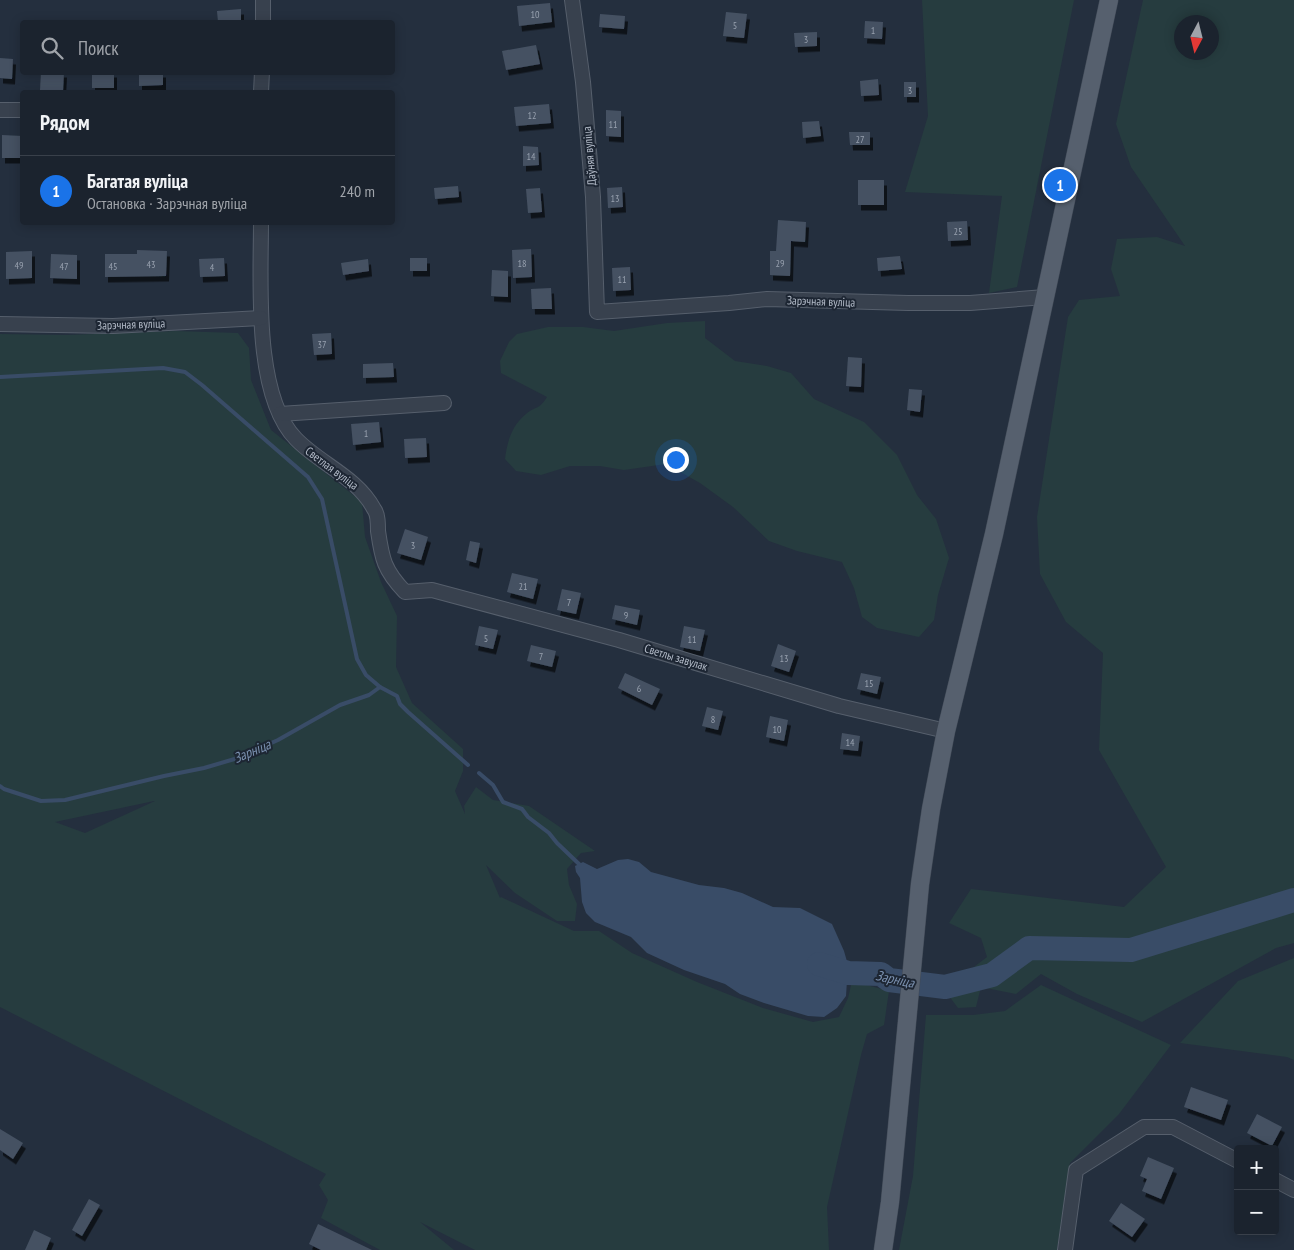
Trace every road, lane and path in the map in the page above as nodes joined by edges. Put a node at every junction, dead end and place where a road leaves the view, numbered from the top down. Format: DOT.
graph roads {
  1 [pos="263,0"];
  2 [pos="572,0"];
  3 [pos="1109,0"];
  4 [pos="263,20"];
  5 [pos="262,75"];
  6 [pos="261,90"];
  7 [pos="0,110"];
  8 [pos="20,110"];
  9 [pos="261,225"];
  10 [pos="1045,297"];
  11 [pos="596,312"];
  12 [pos="261,318"];
  13 [pos="0,324"];
  14 [pos="444,403"];
  15 [pos="280,414"];
  16 [pos="404,592"];
  17 [pos="938,729"];
  18 [pos="1234,1158"];
  19 [pos="1279,1182"];
  20 [pos="1294,1190"];
  21 [pos="883,1250"];
  22 [pos="1066,1250"];
  1 -- 4 [label="street"];
  2 -- 11 [label="street, Даўняя вуліца"];
  3 -- 10 [label="main road"];
  5 -- 6 [label="street"];
  7 -- 8 [label="street"];
  9 -- 12 [label="street, Светлая вуліца"];
  10 -- 11 [label="street, Зарэчная вуліца"];
  10 -- 17 [label="main road"];
  12 -- 13 [label="street, Зарэчная вуліца"];
  12 -- 15 [label="street, Светлая вуліца"];
  14 -- 15 [label="street"];
  15 -- 16 [label="street, Светлая вуліца"];
  16 -- 17 [label="street, Светлы завулак"];
  17 -- 21 [label="main road"];
  18 -- 22 [label="street"];
  19 -- 20 [label="street"];
}
